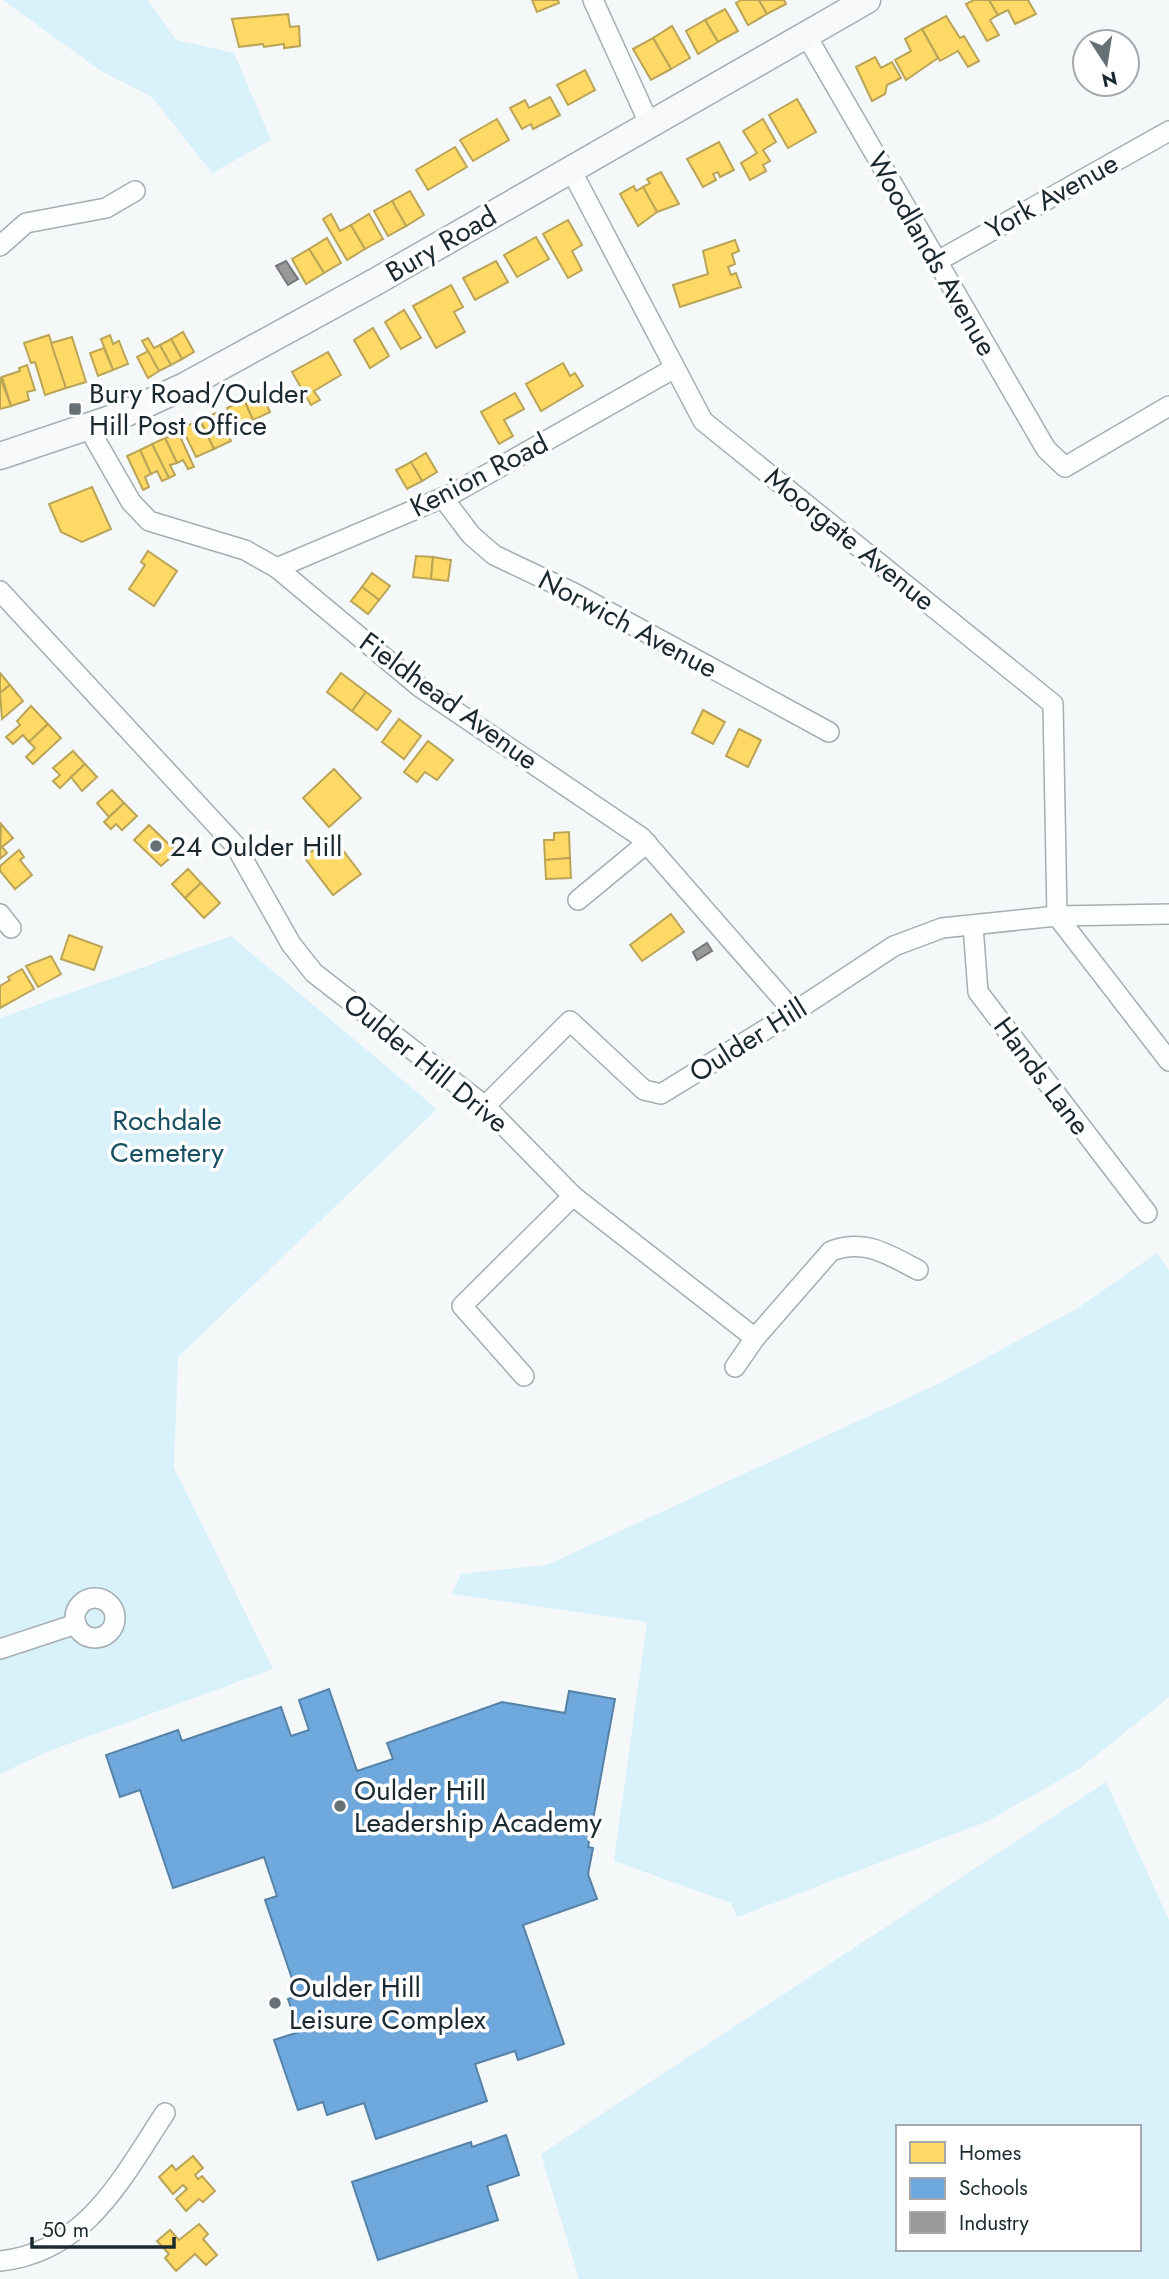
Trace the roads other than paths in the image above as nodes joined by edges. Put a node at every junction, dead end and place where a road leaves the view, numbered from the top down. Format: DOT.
graph roads {
  1 [pos="593,0"];
  2 [pos="867,0"];
  3 [pos="806,35"];
  4 [pos="649,123"];
  5 [pos="1169,131"];
  6 [pos="570,168"];
  7 [pos="135,191"];
  8 [pos="0,246"];
  9 [pos="936,262"];
  10 [pos="673,369"];
  11 [pos="1169,407"];
  12 [pos="88,427"];
  13 [pos="0,456"];
  14 [pos="443,498"];
  15 [pos="277,568"];
  16 [pos="0,591"];
  17 [pos="7,615"];
  18 [pos="829,732"];
  19 [pos="647,844"];
  20 [pos="578,900"];
  21 [pos="1169,914"];
  22 [pos="1057,916"];
  23 [pos="973,926"];
  24 [pos="794,1012"];
  25 [pos="1169,1061"];
  26 [pos="485,1105"];
  27 [pos="573,1196"];
  28 [pos="1147,1213"];
  29 [pos="918,1270"];
  30 [pos="755,1338"];
  31 [pos="735,1367"];
  32 [pos="524,1376"];
  33 [pos="76,1624"];
  34 [pos="0,1649"];
  35 [pos="165,2113"];
  36 [pos="0,2261"];
  1 -- 4 [label="street"];
  2 -- 3 [label="main road, Bury Road"];
  3 -- 4 [label="main road, Bury Road"];
  3 -- 9 [label="street, Woodlands Avenue"];
  4 -- 6 [label="main road, Bury Road"];
  5 -- 9 [label="street, York Avenue"];
  6 -- 10 [label="street, Moorgate Avenue"];
  6 -- 12 [label="main road, Bury Road"];
  7 -- 8 [label="street"];
  9 -- 11 [label="street, Woodlands Avenue"];
  10 -- 14 [label="street, Kenion Road"];
  10 -- 22 [label="street, Moorgate Avenue"];
  12 -- 13 [label="main road, Bury Road"];
  12 -- 15 [label="street, Fieldhead Avenue"];
  14 -- 15 [label="street, Kenion Road"];
  14 -- 18 [label="street, Norwich Avenue"];
  15 -- 19 [label="street, Fieldhead Avenue"];
  16 -- 17 [label="street, Oulder Hill Drive"];
  17 -- 26 [label="street, Oulder Hill Drive"];
  19 -- 20 [label="street"];
  19 -- 24 [label="street, Fieldhead Avenue"];
  21 -- 22 [label="street, Oulder Hill"];
  22 -- 23 [label="street, Oulder Hill"];
  22 -- 25 [label="street"];
  23 -- 24 [label="street, Oulder Hill"];
  23 -- 28 [label="street, Hands Lane"];
  24 -- 26 [label="street, Oulder Hill"];
  26 -- 27 [label="street, Oulder Hill Drive"];
  27 -- 30 [label="street, Oulder Hill Drive"];
  27 -- 32 [label="street"];
  29 -- 30 [label="street"];
  30 -- 31 [label="street"];
  33 -- 34 [label="street"];
  35 -- 36 [label="street"];
}
